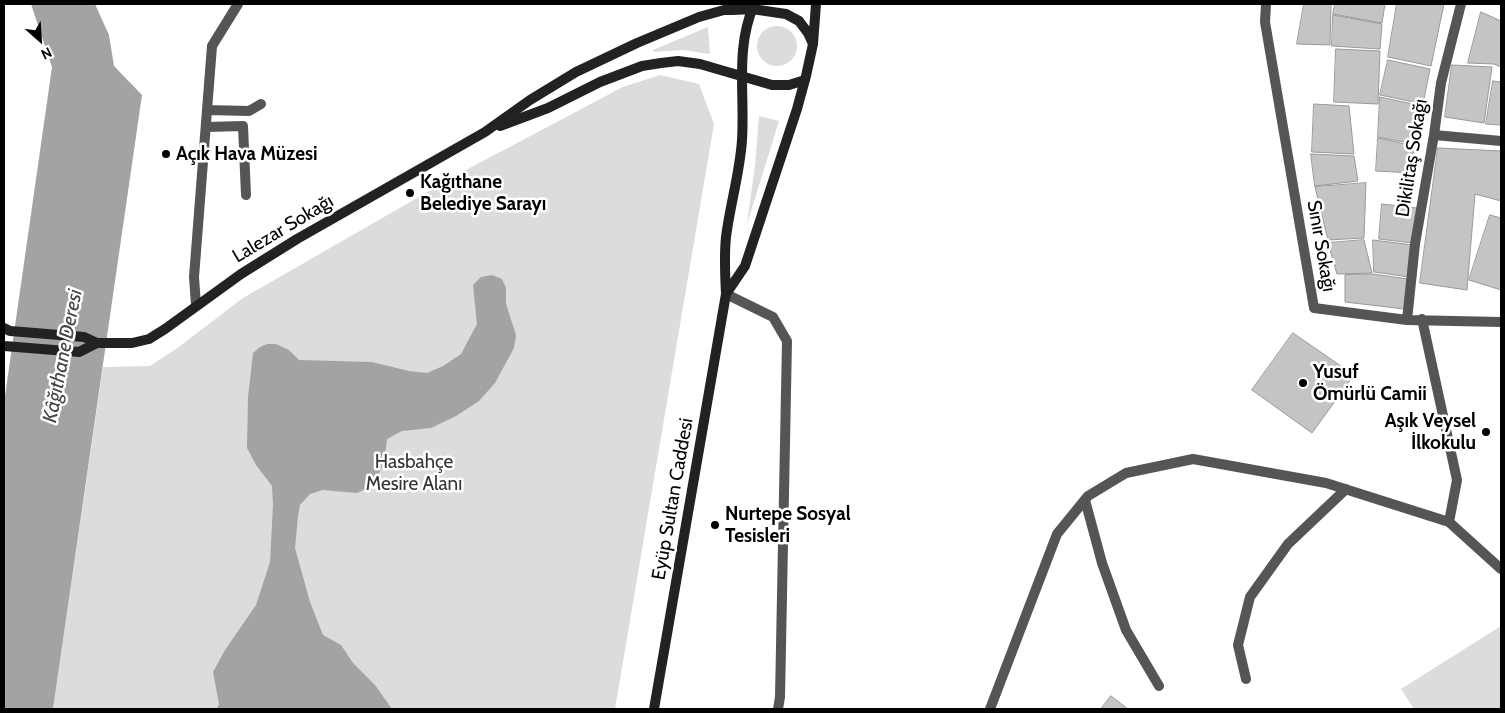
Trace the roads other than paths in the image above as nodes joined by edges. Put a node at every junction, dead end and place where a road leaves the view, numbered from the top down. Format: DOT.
graph roads {
  1 [pos="238,4"];
  2 [pos="816,4"];
  3 [pos="1266,4"];
  4 [pos="1461,4"];
  5 [pos="753,6"];
  6 [pos="813,44"];
  7 [pos="741,77"];
  8 [pos="805,80"];
  9 [pos="261,104"];
  10 [pos="207,110"];
  11 [pos="206,128"];
  12 [pos="485,132"];
  13 [pos="1434,135"];
  14 [pos="1501,141"];
  15 [pos="246,195"];
  16 [pos="726,294"];
  17 [pos="196,305"];
  18 [pos="1422,319"];
  19 [pos="1407,320"];
  20 [pos="1501,322"];
  21 [pos="7,329"];
  22 [pos="97,343"];
  23 [pos="6,346"];
  24 [pos="1346,489"];
  25 [pos="1085,500"];
  26 [pos="1449,522"];
  27 [pos="1501,569"];
  28 [pos="1246,679"];
  29 [pos="1160,686"];
  30 [pos="654,709"];
  31 [pos="778,709"];
  32 [pos="990,709"];
  1 -- 10 [label="street"];
  2 -- 6 [label="street, Eyüp Sultan Caddesi"];
  3 -- 19 [label="street, Sınır Sokağı"];
  4 -- 13 [label="street, Dikilitaş Sokağı"];
  5 -- 6 [label="street"];
  5 -- 7 [label="street, Eyüp Sultan Caddesi"];
  5 -- 12 [label="street, Lalezar Sokağı"];
  6 -- 8 [label="street, Eyüp Sultan Caddesi"];
  7 -- 8 [label="street"];
  7 -- 12 [label="street, Lalezar Sokağı"];
  7 -- 16 [label="street, Eyüp Sultan Caddesi"];
  8 -- 16 [label="street, Eyüp Sultan Caddesi"];
  9 -- 10 [label="street"];
  10 -- 11 [label="street"];
  11 -- 15 [label="street"];
  11 -- 17 [label="street"];
  12 -- 17 [label="street, Lalezar Sokağı"];
  13 -- 14 [label="street"];
  13 -- 19 [label="street, Dikilitaş Sokağı"];
  16 -- 30 [label="street, Eyüp Sultan Caddesi"];
  16 -- 31 [label="street"];
  17 -- 22 [label="street, Lalezar Sokağı"];
  18 -- 19 [label="street, Sınır Sokağı"];
  18 -- 20 [label="street, Sınır Sokağı"];
  18 -- 26 [label="street"];
  21 -- 22 [label="street, Lalezar Sokağı"];
  22 -- 23 [label="street, Lalezar Sokağı"];
  24 -- 25 [label="street"];
  24 -- 26 [label="street"];
  24 -- 28 [label="street"];
  25 -- 29 [label="street"];
  25 -- 32 [label="street"];
  26 -- 27 [label="street"];
}
